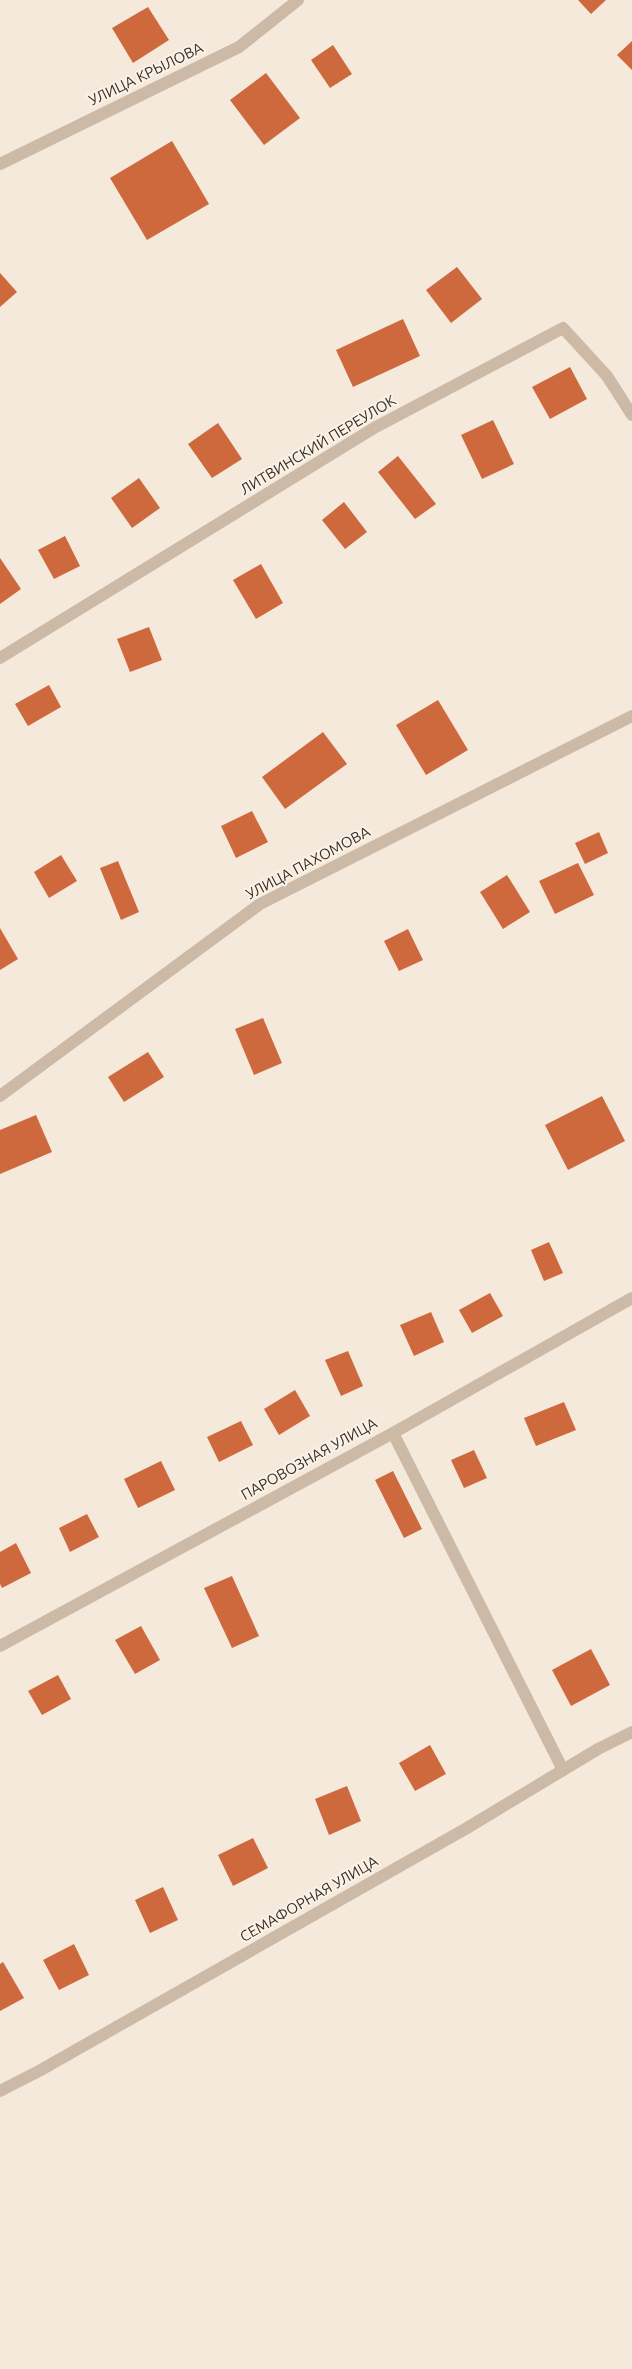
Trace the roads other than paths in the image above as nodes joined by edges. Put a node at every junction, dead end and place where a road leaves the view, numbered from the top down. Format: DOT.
graph roads {
  1 [pos="298,0"];
  2 [pos="0,164"];
  3 [pos="632,415"];
  4 [pos="0,658"];
  5 [pos="632,716"];
  6 [pos="0,1096"];
  7 [pos="632,1298"];
  8 [pos="392,1432"];
  9 [pos="0,1646"];
  10 [pos="632,1732"];
  11 [pos="563,1770"];
  12 [pos="0,2091"];
  1 -- 2 [label="lane, УЛИЦА КРЫЛОВА"];
  3 -- 4 [label="lane, ЛИТВИНСКИЙ ПЕРЕУЛОК"];
  5 -- 6 [label="lane, УЛИЦА ПАХОМОВА"];
  7 -- 8 [label="lane, ПАРОВОЗНАЯ УЛИЦА"];
  8 -- 9 [label="lane, ПАРОВОЗНАЯ УЛИЦА"];
  8 -- 11 [label="lane"];
  10 -- 11 [label="lane, СЕМАФОРНАЯ УЛИЦА"];
  11 -- 12 [label="lane, СЕМАФОРНАЯ УЛИЦА"];
}
